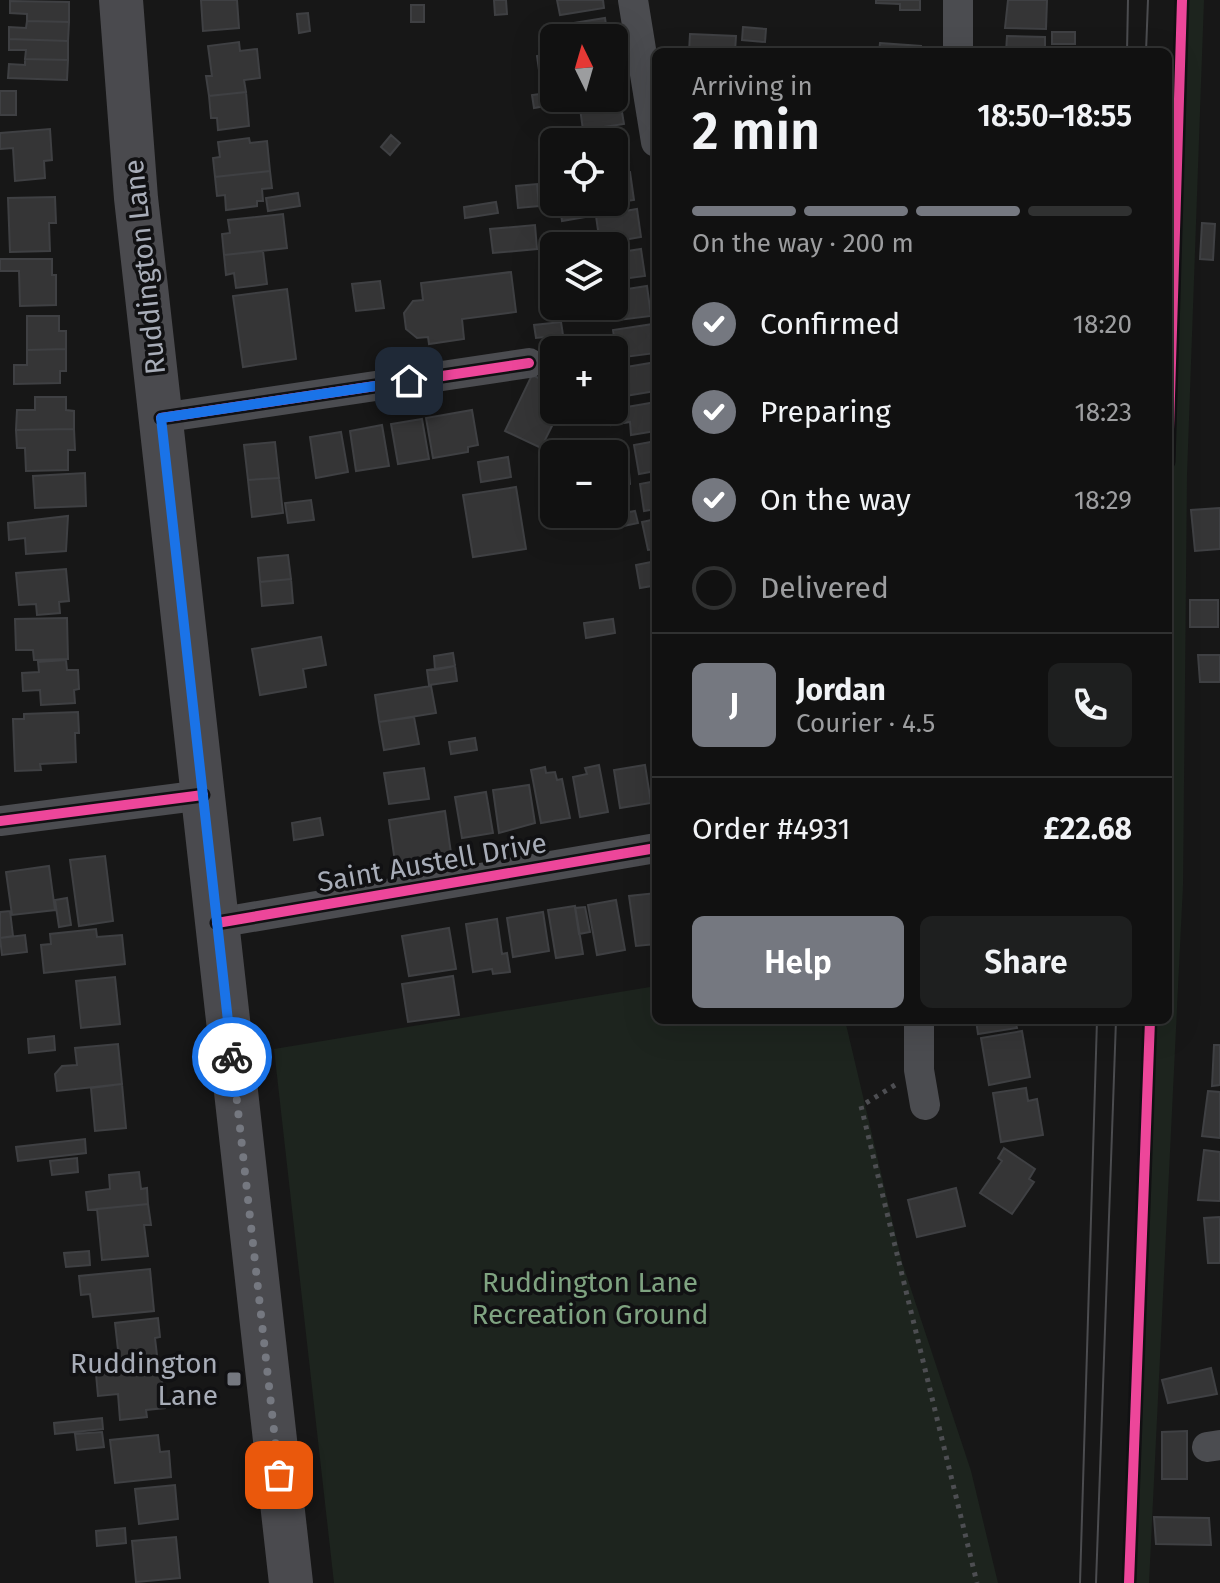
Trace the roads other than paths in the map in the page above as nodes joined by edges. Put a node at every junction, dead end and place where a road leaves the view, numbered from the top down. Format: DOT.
graph roads {
  1 [pos="121,0"];
  2 [pos="633,0"];
  3 [pos="958,0"];
  4 [pos="958,48"];
  5 [pos="652,117"];
  6 [pos="529,363"];
  7 [pos="161,418"];
  8 [pos="203,795"];
  9 [pos="0,821"];
  10 [pos="652,849"];
  11 [pos="217,923"];
  12 [pos="919,1024"];
  13 [pos="925,1105"];
  14 [pos="291,1583"];
  1 -- 7 [label="main road, Ruddington Lane"];
  2 -- 5 [label="street"];
  3 -- 4 [label="street"];
  6 -- 7 [label="street"];
  7 -- 8 [label="main road, Ruddington Lane"];
  8 -- 9 [label="street"];
  8 -- 11 [label="main road, Ruddington Lane"];
  10 -- 11 [label="street, Saint Austell Drive"];
  11 -- 14 [label="main road, Ruddington Lane"];
  12 -- 13 [label="street"];
}
